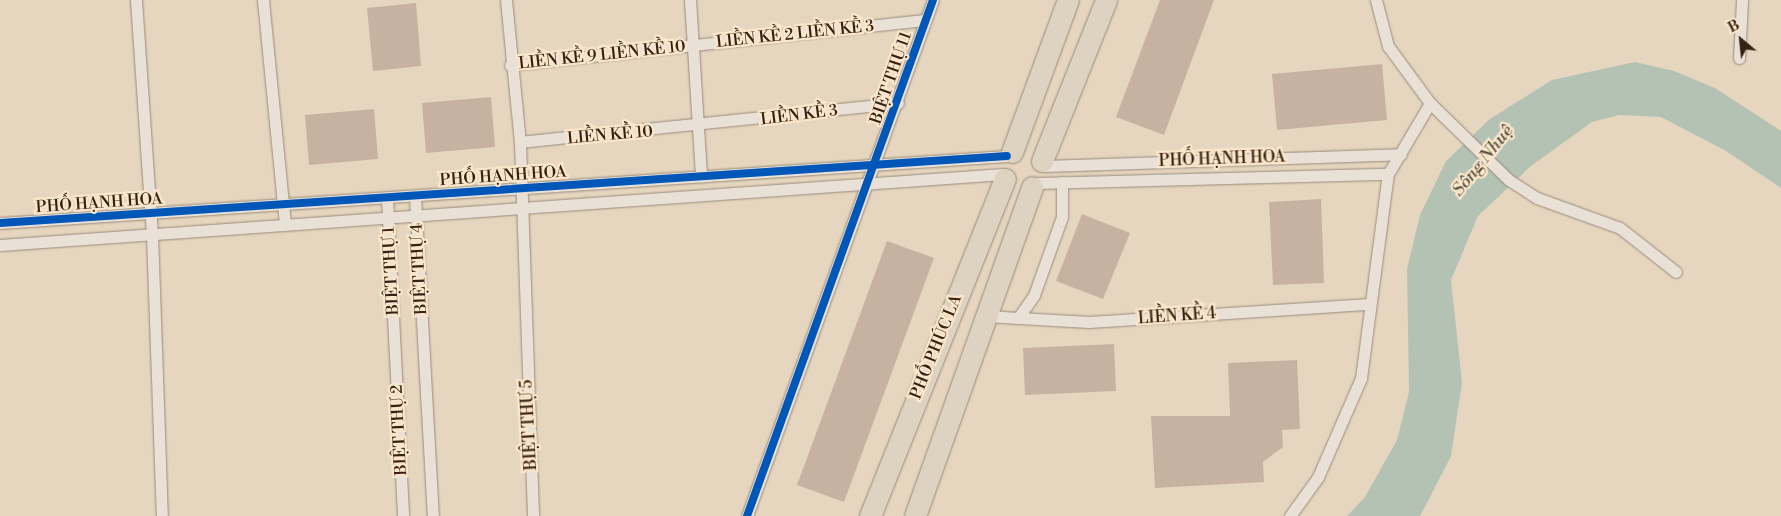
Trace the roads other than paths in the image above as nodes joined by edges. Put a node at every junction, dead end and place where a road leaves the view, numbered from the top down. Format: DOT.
graph roads {
  1 [pos="136,0"];
  2 [pos="263,0"];
  3 [pos="506,0"];
  4 [pos="690,0"];
  5 [pos="933,0"];
  6 [pos="1068,0"];
  7 [pos="1106,0"];
  8 [pos="1376,0"];
  9 [pos="1742,0"];
  10 [pos="926,20"];
  11 [pos="694,45"];
  12 [pos="1739,58"];
  13 [pos="510,65"];
  14 [pos="898,103"];
  15 [pos="1430,103"];
  16 [pos="700,127"];
  17 [pos="520,142"];
  18 [pos="1401,154"];
  19 [pos="874,165"];
  20 [pos="1007,165"];
  21 [pos="1039,174"];
  22 [pos="1388,174"];
  23 [pos="701,177"];
  24 [pos="1062,182"];
  25 [pos="864,184"];
  26 [pos="519,189"];
  27 [pos="415,196"];
  28 [pos="387,198"];
  29 [pos="285,204"];
  30 [pos="520,208"];
  31 [pos="151,213"];
  32 [pos="416,216"];
  33 [pos="388,218"];
  34 [pos="0,223"];
  35 [pos="285,225"];
  36 [pos="152,234"];
  37 [pos="0,245"];
  38 [pos="1676,272"];
  39 [pos="1369,304"];
  40 [pos="985,316"];
  41 [pos="1018,318"];
  42 [pos="394,344"];
  43 [pos="162,516"];
  44 [pos="403,516"];
  45 [pos="433,516"];
  46 [pos="533,516"];
  47 [pos="747,516"];
  48 [pos="870,516"];
  49 [pos="916,516"];
  50 [pos="1290,516"];
  1 -- 31 [label="street"];
  2 -- 29 [label="street"];
  3 -- 13 [label="street"];
  4 -- 11 [label="street"];
  5 -- 10 [label="street, BIỆT THỰ 11"];
  6 -- 20 [label="highway, PHỐ PHÚC LA"];
  7 -- 21 [label="highway, PHỐ PHÚC LA"];
  8 -- 15 [label="street"];
  9 -- 12 [label="street"];
  10 -- 11 [label="street, LIỀN KỀ 2 LIỀN KỀ 3"];
  10 -- 14 [label="street, BIỆT THỰ 11"];
  11 -- 13 [label="street, LIỀN KỀ 9 LIỀN KỀ 10"];
  11 -- 16 [label="street"];
  13 -- 17 [label="street"];
  14 -- 16 [label="street, LIỀN KỀ 3"];
  14 -- 19 [label="street, BIỆT THỰ 11"];
  15 -- 18 [label="street"];
  15 -- 38 [label="street"];
  16 -- 17 [label="street, LIỀN KỀ 10"];
  16 -- 23 [label="street"];
  17 -- 26 [label="street"];
  18 -- 21 [label="street, PHỐ HẠNH HOA"];
  18 -- 22 [label="street"];
  19 -- 20 [label="street, PHỐ HẠNH HOA"];
  19 -- 23 [label="street, PHỐ HẠNH HOA"];
  19 -- 25 [label="street, BIỆT THỰ 11"];
  20 -- 21 [label="highway"];
  20 -- 21 [label="highway"];
  20 -- 25 [label="street, PHỐ HẠNH HOA"];
  20 -- 48 [label="highway, PHỐ PHÚC LA"];
  21 -- 24 [label="street, PHỐ HẠNH HOA"];
  21 -- 40 [label="highway, PHỐ PHÚC LA"];
  22 -- 24 [label="street, PHỐ HẠNH HOA"];
  22 -- 39 [label="street"];
  23 -- 26 [label="street, PHỐ HẠNH HOA"];
  24 -- 41 [label="street"];
  25 -- 30 [label="street, PHỐ HẠNH HOA"];
  25 -- 47 [label="street, BIỆT THỰ 11"];
  26 -- 27 [label="street, PHỐ HẠNH HOA"];
  26 -- 30 [label="street"];
  27 -- 28 [label="street, PHỐ HẠNH HOA"];
  27 -- 32 [label="street, BIỆT THỰ 4"];
  28 -- 29 [label="street, PHỐ HẠNH HOA"];
  28 -- 33 [label="street, BIỆT THỰ 1"];
  29 -- 31 [label="street, PHỐ HẠNH HOA"];
  29 -- 35 [label="street"];
  30 -- 32 [label="street, PHỐ HẠNH HOA"];
  30 -- 46 [label="street, BIỆT THỰ 5"];
  31 -- 34 [label="street, PHỐ HẠNH HOA"];
  31 -- 36 [label="street"];
  32 -- 33 [label="street, PHỐ HẠNH HOA"];
  32 -- 45 [label="street, BIỆT THỰ 4"];
  33 -- 35 [label="street, PHỐ HẠNH HOA"];
  33 -- 42 [label="street, BIỆT THỰ 1"];
  35 -- 36 [label="street, PHỐ HẠNH HOA"];
  36 -- 37 [label="street, PHỐ HẠNH HOA"];
  36 -- 43 [label="street"];
  39 -- 41 [label="street, LIỀN KỀ 4"];
  39 -- 50 [label="street"];
  40 -- 41 [label="street, LIỀN KỀ 4"];
  40 -- 49 [label="highway, PHỐ PHÚC LA"];
  42 -- 44 [label="street, BIỆT THỰ 2"];
}
